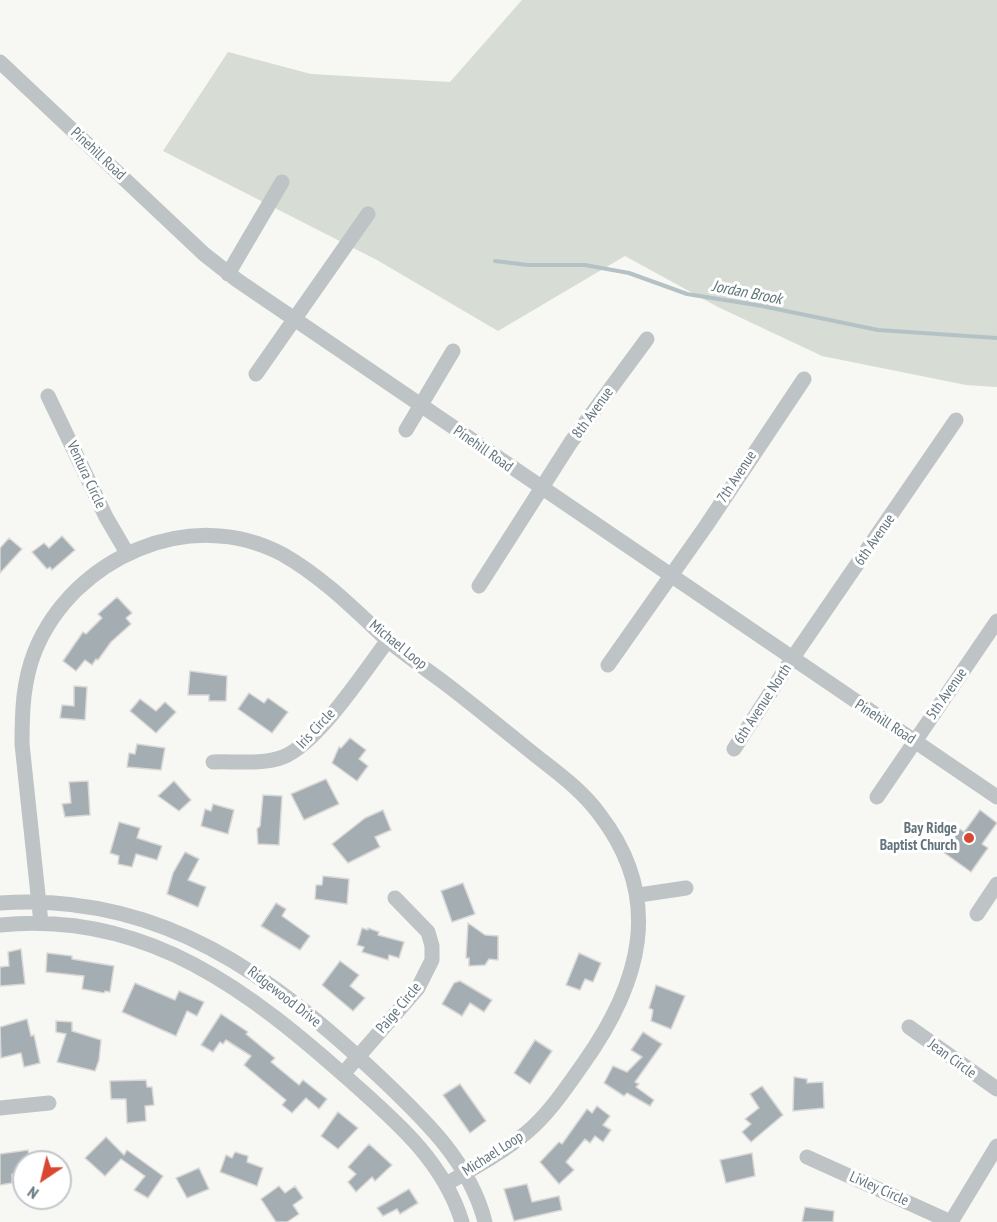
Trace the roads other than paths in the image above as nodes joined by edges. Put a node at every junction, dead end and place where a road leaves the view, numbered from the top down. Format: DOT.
graph roads {
  1 [pos="0,62"];
  2 [pos="282,182"];
  3 [pos="368,214"];
  4 [pos="228,274"];
  5 [pos="293,319"];
  6 [pos="647,339"];
  7 [pos="453,351"];
  8 [pos="256,374"];
  9 [pos="804,379"];
  10 [pos="48,396"];
  11 [pos="421,407"];
  12 [pos="956,420"];
  13 [pos="406,430"];
  14 [pos="542,489"];
  15 [pos="126,553"];
  16 [pos="671,576"];
  17 [pos="479,586"];
  18 [pos="997,621"];
  19 [pos="388,640"];
  20 [pos="792,659"];
  21 [pos="608,665"];
  22 [pos="914,740"];
  23 [pos="734,749"];
  24 [pos="213,762"];
  25 [pos="877,797"];
  26 [pos="997,797"];
  27 [pos="997,884"];
  28 [pos="686,888"];
  29 [pos="639,895"];
  30 [pos="394,898"];
  31 [pos="38,901"];
  32 [pos="0,903"];
  33 [pos="977,914"];
  34 [pos="41,923"];
  35 [pos="0,925"];
  36 [pos="909,1027"];
  37 [pos="358,1057"];
  38 [pos="343,1074"];
  39 [pos="997,1089"];
  40 [pos="49,1103"];
  41 [pos="0,1108"];
  42 [pos="996,1151"];
  43 [pos="807,1157"];
  44 [pos="465,1173"];
  45 [pos="446,1184"];
  46 [pos="462,1222"];
  47 [pos="485,1222"];
  48 [pos="951,1222"];
  1 -- 4 [label="street, Pinehill Road"];
  2 -- 4 [label="street"];
  3 -- 5 [label="street"];
  4 -- 5 [label="street, Pinehill Road"];
  5 -- 8 [label="street"];
  5 -- 11 [label="street, Pinehill Road"];
  6 -- 14 [label="street, 8th Avenue"];
  7 -- 11 [label="street"];
  9 -- 16 [label="street, 7th Avenue"];
  10 -- 15 [label="street, Ventura Circle"];
  11 -- 13 [label="street"];
  11 -- 14 [label="street, Pinehill Road"];
  12 -- 20 [label="street, 6th Avenue"];
  14 -- 16 [label="street, Pinehill Road"];
  14 -- 17 [label="street, 8th Avenue"];
  15 -- 19 [label="street, Michael Loop"];
  15 -- 31 [label="street, Michael Loop"];
  16 -- 20 [label="street, Pinehill Road"];
  16 -- 21 [label="street, 7th Avenue"];
  18 -- 22 [label="street, 5th Avenue"];
  19 -- 24 [label="street, Iris Circle"];
  19 -- 29 [label="street, Michael Loop"];
  20 -- 22 [label="street, Pinehill Road"];
  20 -- 23 [label="street, 6th Avenue North"];
  22 -- 25 [label="street, 5th Avenue"];
  22 -- 26 [label="street, Pinehill Road"];
  27 -- 33 [label="street"];
  28 -- 29 [label="street"];
  29 -- 44 [label="street, Michael Loop"];
  30 -- 37 [label="street, Paige Circle"];
  31 -- 32 [label="street, Ridgewood Drive"];
  31 -- 34 [label="street, Michael Loop"];
  31 -- 37 [label="street, Ridgewood Drive"];
  34 -- 35 [label="street, Ridgewood Drive"];
  34 -- 38 [label="street, Ridgewood Drive"];
  36 -- 39 [label="street, Jean Circle"];
  37 -- 38 [label="street, Paige Circle"];
  37 -- 44 [label="street, Ridgewood Drive"];
  38 -- 45 [label="street, Ridgewood Drive"];
  40 -- 41 [label="street"];
  42 -- 48 [label="street"];
  43 -- 48 [label="street, Livley Circle"];
  44 -- 45 [label="street, Michael Loop"];
  44 -- 47 [label="street, Ridgewood Drive"];
  45 -- 46 [label="street, Ridgewood Drive"];
}
